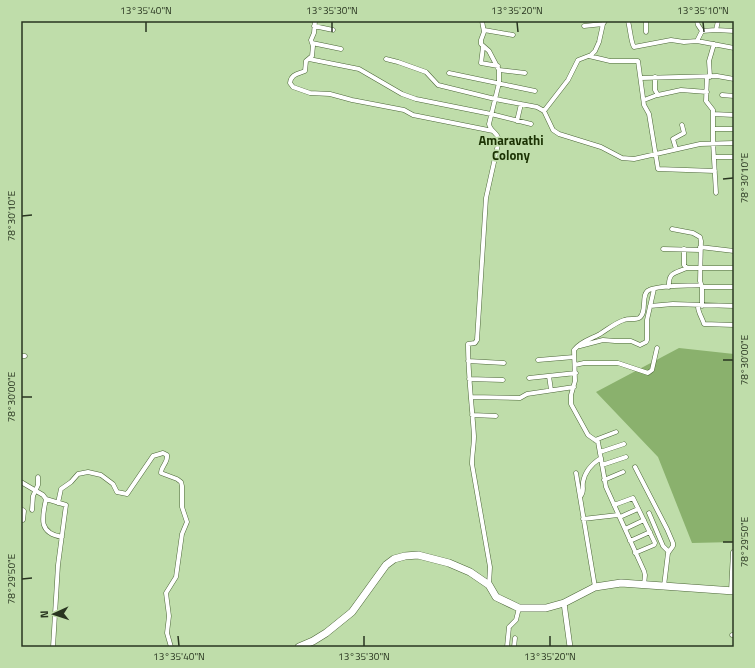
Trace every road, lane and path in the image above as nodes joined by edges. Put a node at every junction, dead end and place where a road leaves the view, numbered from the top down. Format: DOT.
graph roads {
  1 [pos="482,21"];
  2 [pos="628,21"];
  3 [pos="646,21"];
  4 [pos="697,21"];
  5 [pos="718,21"];
  6 [pos="315,23"];
  7 [pos="604,23"];
  8 [pos="584,26"];
  9 [pos="333,30"];
  10 [pos="484,30"];
  11 [pos="716,30"];
  12 [pos="702,31"];
  13 [pos="734,31"];
  14 [pos="646,32"];
  15 [pos="513,35"];
  16 [pos="698,41"];
  17 [pos="312,43"];
  18 [pos="714,44"];
  19 [pos="483,47"];
  20 [pos="734,48"];
  21 [pos="341,49"];
  22 [pos="589,56"];
  23 [pos="309,59"];
  24 [pos="386,59"];
  25 [pos="499,68"];
  26 [pos="449,73"];
  27 [pos="525,73"];
  28 [pos="709,77"];
  29 [pos="641,78"];
  30 [pos="655,78"];
  31 [pos="734,79"];
  32 [pos="499,83"];
  33 [pos="535,91"];
  34 [pos="707,92"];
  35 [pos="657,95"];
  36 [pos="722,95"];
  37 [pos="734,96"];
  38 [pos="495,99"];
  39 [pos="644,100"];
  40 [pos="521,104"];
  41 [pos="544,111"];
  42 [pos="491,114"];
  43 [pos="713,114"];
  44 [pos="734,115"];
  45 [pos="517,120"];
  46 [pos="531,124"];
  47 [pos="682,125"];
  48 [pos="713,129"];
  49 [pos="734,129"];
  50 [pos="493,131"];
  51 [pos="713,142"];
  52 [pos="734,142"];
  53 [pos="676,149"];
  54 [pos="656,154"];
  55 [pos="714,157"];
  56 [pos="734,157"];
  57 [pos="715,171"];
  58 [pos="716,192"];
  59 [pos="672,229"];
  60 [pos="700,248"];
  61 [pos="663,249"];
  62 [pos="684,249"];
  63 [pos="734,251"];
  64 [pos="701,267"];
  65 [pos="687,268"];
  66 [pos="734,268"];
  67 [pos="701,286"];
  68 [pos="669,287"];
  69 [pos="734,288"];
  70 [pos="654,289"];
  71 [pos="650,306"];
  72 [pos="700,306"];
  73 [pos="734,306"];
  74 [pos="734,325"];
  75 [pos="578,346"];
  76 [pos="657,348"];
  77 [pos="574,357"];
  78 [pos="468,360"];
  79 [pos="538,360"];
  80 [pos="504,362"];
  81 [pos="575,365"];
  82 [pos="576,373"];
  83 [pos="549,376"];
  84 [pos="529,378"];
  85 [pos="469,379"];
  86 [pos="503,380"];
  87 [pos="574,387"];
  88 [pos="551,390"];
  89 [pos="471,397"];
  90 [pos="472,415"];
  91 [pos="496,416"];
  92 [pos="616,432"];
  93 [pos="595,440"];
  94 [pos="624,444"];
  95 [pos="600,452"];
  96 [pos="626,457"];
  97 [pos="601,458"];
  98 [pos="602,465"];
  99 [pos="634,467"];
  100 [pos="623,472"];
  101 [pos="576,473"];
  102 [pos="38,477"];
  103 [pos="604,480"];
  104 [pos="21,482"];
  105 [pos="36,490"];
  106 [pos="580,497"];
  107 [pos="46,499"];
  108 [pos="58,503"];
  109 [pos="614,505"];
  110 [pos="21,509"];
  111 [pos="638,509"];
  112 [pos="32,510"];
  113 [pos="649,513"];
  114 [pos="619,516"];
  115 [pos="583,519"];
  116 [pos="23,520"];
  117 [pos="644,520"];
  118 [pos="625,529"];
  119 [pos="650,532"];
  120 [pos="62,536"];
  121 [pos="630,541"];
  122 [pos="668,551"];
  123 [pos="733,552"];
  124 [pos="635,553"];
  125 [pos="489,585"];
  126 [pos="644,585"];
  127 [pos="664,586"];
  128 [pos="594,587"];
  129 [pos="732,591"];
  130 [pos="564,603"];
  131 [pos="519,608"];
  132 [pos="515,638"];
  133 [pos="53,647"];
  134 [pos="171,647"];
  135 [pos="299,647"];
  136 [pos="507,647"];
  137 [pos="514,647"];
  138 [pos="570,647"];
  1 -- 10 [label="street"];
  2 -- 16 [label="street"];
  3 -- 14 [label="street"];
  4 -- 12 [label="street"];
  5 -- 11 [label="street"];
  6 -- 9 [label="street"];
  6 -- 17 [label="street"];
  7 -- 8 [label="street"];
  7 -- 22 [label="street"];
  10 -- 15 [label="street"];
  10 -- 19 [label="street"];
  11 -- 12 [label="street"];
  11 -- 13 [label="street"];
  12 -- 16 [label="street"];
  16 -- 18 [label="street"];
  17 -- 21 [label="street"];
  17 -- 23 [label="street"];
  18 -- 20 [label="street"];
  18 -- 28 [label="street"];
  19 -- 25 [label="street"];
  19 -- 25 [label="street"];
  22 -- 29 [label="street"];
  22 -- 41 [label="street"];
  23 -- 42 [label="street"];
  23 -- 50 [label="street"];
  24 -- 38 [label="street"];
  25 -- 27 [label="street"];
  25 -- 32 [label="street"];
  26 -- 32 [label="street"];
  28 -- 30 [label="street"];
  28 -- 31 [label="street"];
  28 -- 34 [label="street"];
  29 -- 30 [label="street"];
  29 -- 39 [label="street"];
  30 -- 35 [label="street"];
  32 -- 33 [label="street"];
  32 -- 38 [label="street"];
  34 -- 35 [label="street"];
  34 -- 43 [label="street"];
  35 -- 39 [label="street"];
  36 -- 37 [label="street"];
  38 -- 40 [label="street"];
  38 -- 42 [label="street"];
  39 -- 54 [label="street"];
  40 -- 41 [label="street"];
  40 -- 45 [label="street"];
  41 -- 54 [label="street"];
  42 -- 45 [label="street"];
  42 -- 50 [label="street"];
  43 -- 44 [label="street"];
  43 -- 48 [label="street"];
  45 -- 46 [label="street"];
  47 -- 53 [label="street"];
  48 -- 49 [label="street"];
  48 -- 51 [label="street"];
  50 -- 78 [label="street"];
  51 -- 52 [label="street"];
  51 -- 53 [label="street"];
  51 -- 55 [label="street"];
  53 -- 54 [label="street"];
  54 -- 57 [label="street"];
  55 -- 56 [label="street"];
  55 -- 57 [label="street"];
  57 -- 58 [label="street"];
  59 -- 60 [label="street"];
  60 -- 62 [label="street"];
  60 -- 63 [label="street"];
  60 -- 64 [label="street"];
  61 -- 62 [label="street"];
  62 -- 65 [label="street"];
  64 -- 65 [label="street"];
  64 -- 66 [label="street"];
  64 -- 67 [label="street"];
  65 -- 68 [label="street"];
  67 -- 68 [label="street"];
  67 -- 69 [label="street"];
  67 -- 72 [label="street"];
  68 -- 70 [label="street"];
  70 -- 71 [label="street"];
  70 -- 75 [label="street"];
  71 -- 72 [label="street"];
  71 -- 75 [label="street"];
  72 -- 73 [label="street"];
  72 -- 74 [label="street"];
  75 -- 77 [label="street"];
  76 -- 81 [label="street"];
  77 -- 79 [label="street"];
  77 -- 81 [label="street"];
  78 -- 80 [label="street"];
  78 -- 85 [label="street"];
  81 -- 82 [label="street"];
  82 -- 83 [label="street"];
  82 -- 87 [label="street"];
  83 -- 84 [label="street"];
  83 -- 88 [label="street"];
  85 -- 86 [label="street"];
  85 -- 89 [label="street"];
  87 -- 88 [label="street"];
  87 -- 93 [label="street"];
  88 -- 89 [label="street"];
  89 -- 90 [label="street"];
  90 -- 91 [label="street"];
  90 -- 125 [label="street"];
  92 -- 93 [label="street"];
  93 -- 95 [label="street"];
  94 -- 95 [label="street"];
  95 -- 97 [label="street"];
  96 -- 98 [label="street"];
  97 -- 98 [label="street"];
  97 -- 106 [label="street"];
  98 -- 103 [label="street"];
  99 -- 122 [label="street"];
  100 -- 103 [label="street"];
  101 -- 106 [label="street"];
  102 -- 105 [label="street"];
  103 -- 109 [label="street"];
  104 -- 105 [label="street"];
  105 -- 107 [label="street"];
  105 -- 112 [label="street"];
  106 -- 115 [label="street"];
  107 -- 108 [label="street"];
  107 -- 120 [label="street"];
  108 -- 120 [label="street"];
  108 -- 134 [label="street"];
  109 -- 111 [label="street"];
  109 -- 114 [label="street"];
  110 -- 116 [label="street"];
  111 -- 114 [label="street"];
  111 -- 117 [label="street"];
  113 -- 122 [label="street"];
  114 -- 115 [label="street"];
  114 -- 118 [label="street"];
  115 -- 128 [label="street"];
  117 -- 118 [label="street"];
  117 -- 119 [label="street"];
  118 -- 121 [label="street"];
  119 -- 121 [label="street"];
  119 -- 124 [label="street"];
  120 -- 133 [label="street"];
  121 -- 124 [label="street"];
  122 -- 127 [label="street"];
  123 -- 129 [label="street"];
  124 -- 126 [label="street"];
  125 -- 131 [label="highway"];
  125 -- 135 [label="highway"];
  126 -- 127 [label="highway"];
  126 -- 128 [label="highway"];
  127 -- 129 [label="highway"];
  128 -- 130 [label="highway"];
  130 -- 131 [label="highway"];
  130 -- 138 [label="street"];
  131 -- 136 [label="street"];
  132 -- 137 [label="street"];
}
